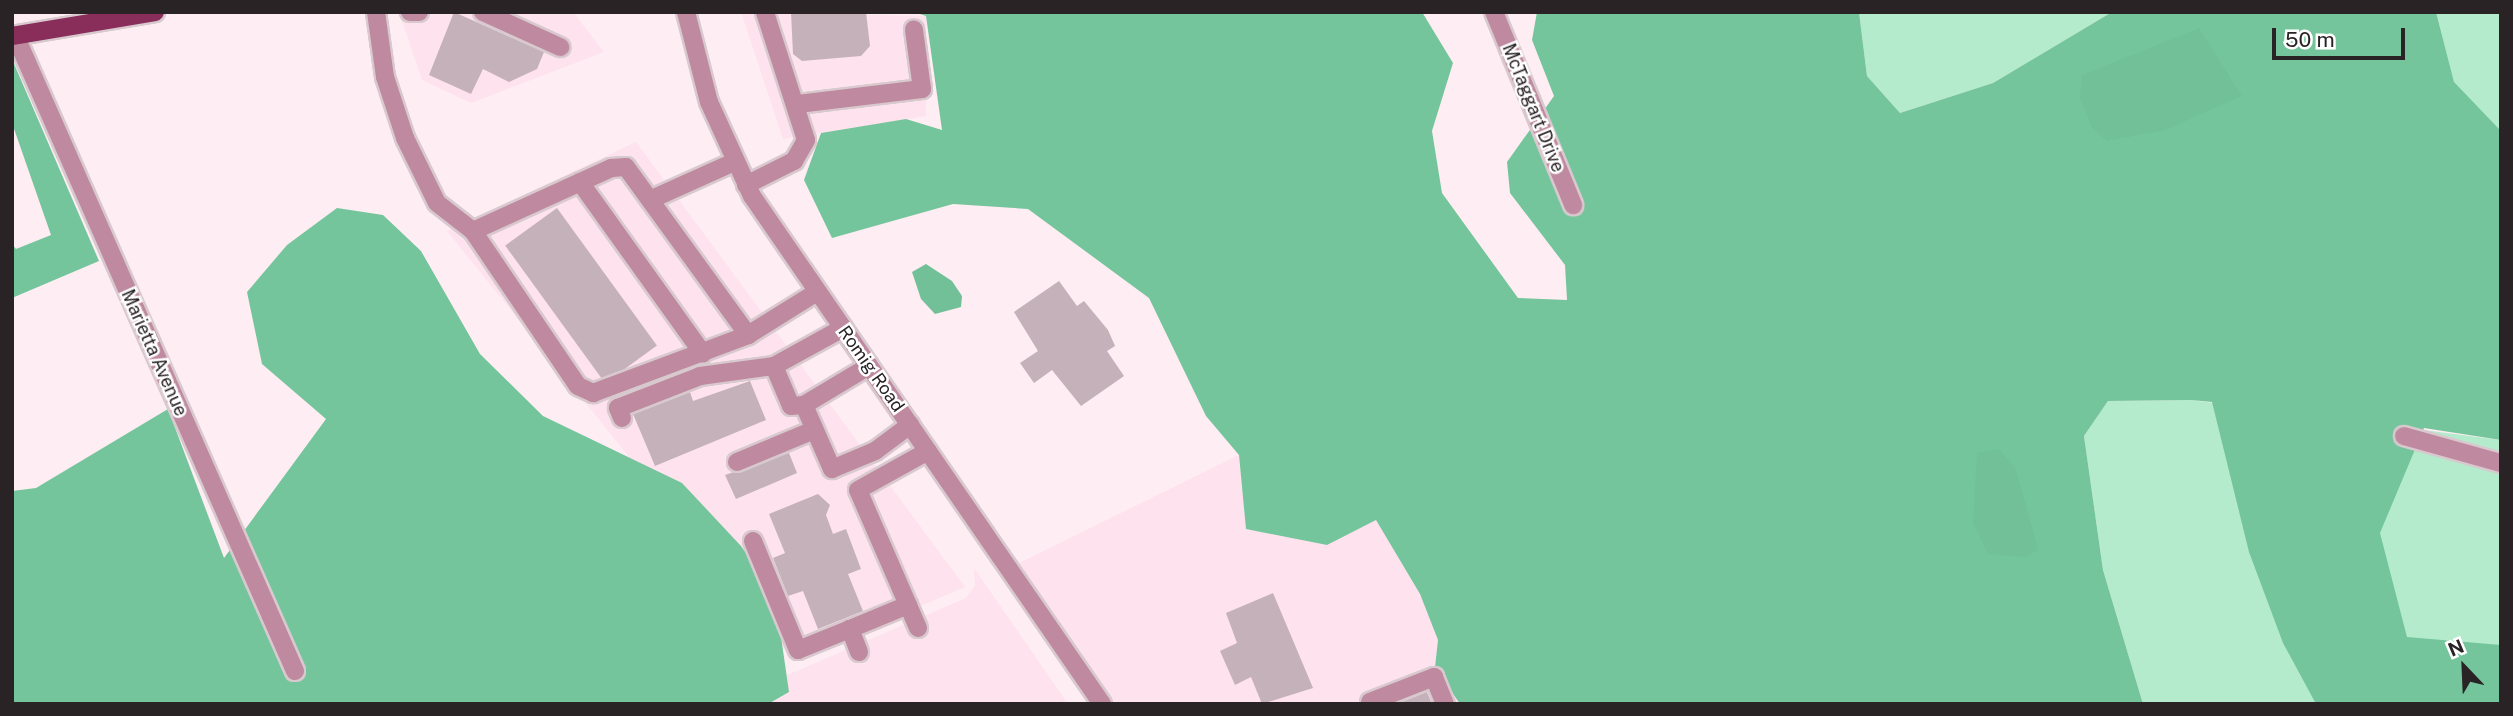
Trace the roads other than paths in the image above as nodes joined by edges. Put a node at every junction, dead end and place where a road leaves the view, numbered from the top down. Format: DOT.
graph roads {
  1 [pos="155,12"];
  2 [pos="376,12"];
  3 [pos="410,12"];
  4 [pos="419,12"];
  5 [pos="483,12"];
  6 [pos="686,12"];
  7 [pos="765,12"];
  8 [pos="1494,12"];
  9 [pos="105,16"];
  10 [pos="510,18"];
  11 [pos="914,30"];
  12 [pos="14,35"];
  13 [pos="560,47"];
  14 [pos="798,104"];
  15 [pos="734,162"];
  16 [pos="580,182"];
  17 [pos="746,185"];
  18 [pos="654,198"];
  19 [pos="1573,205"];
  20 [pos="473,231"];
  21 [pos="817,292"];
  22 [pos="843,328"];
  23 [pos="748,335"];
  24 [pos="703,354"];
  25 [pos="774,366"];
  26 [pos="869,366"];
  27 [pos="804,405"];
  28 [pos="622,418"];
  29 [pos="910,425"];
  30 [pos="814,430"];
  31 [pos="2404,436"];
  32 [pos="928,451"];
  33 [pos="737,462"];
  34 [pos="2501,463"];
  35 [pos="753,541"];
  36 [pos="908,605"];
  37 [pos="918,628"];
  38 [pos="849,629"];
  39 [pos="859,652"];
  40 [pos="295,671"];
  41 [pos="1370,702"];
  42 [pos="1102,704"];
  43 [pos="1445,704"];
  1 -- 9 [label="main road"];
  2 -- 20 [label="street"];
  3 -- 4 [label="street"];
  5 -- 10 [label="street"];
  6 -- 15 [label="street, Romig Road"];
  7 -- 14 [label="street"];
  8 -- 19 [label="street, McTaggart Drive"];
  9 -- 12 [label="main road"];
  10 -- 13 [label="street"];
  11 -- 14 [label="street"];
  12 -- 40 [label="street, Marietta Avenue"];
  14 -- 17 [label="street"];
  15 -- 17 [label="street, Romig Road"];
  15 -- 18 [label="street"];
  16 -- 18 [label="street"];
  16 -- 20 [label="street"];
  16 -- 24 [label="street"];
  17 -- 21 [label="street, Romig Road"];
  18 -- 23 [label="street"];
  20 -- 24 [label="street"];
  21 -- 22 [label="street, Romig Road"];
  21 -- 23 [label="street"];
  22 -- 25 [label="street"];
  22 -- 26 [label="street, Romig Road"];
  23 -- 24 [label="street"];
  25 -- 27 [label="street"];
  25 -- 28 [label="street"];
  26 -- 27 [label="street"];
  26 -- 29 [label="street, Romig Road"];
  27 -- 30 [label="street"];
  29 -- 30 [label="street"];
  29 -- 32 [label="street, Romig Road"];
  30 -- 33 [label="street"];
  31 -- 34 [label="street"];
  32 -- 36 [label="street"];
  32 -- 42 [label="street, Romig Road"];
  35 -- 38 [label="street"];
  36 -- 37 [label="street"];
  36 -- 38 [label="street"];
  38 -- 39 [label="street"];
  41 -- 43 [label="street"];
}
